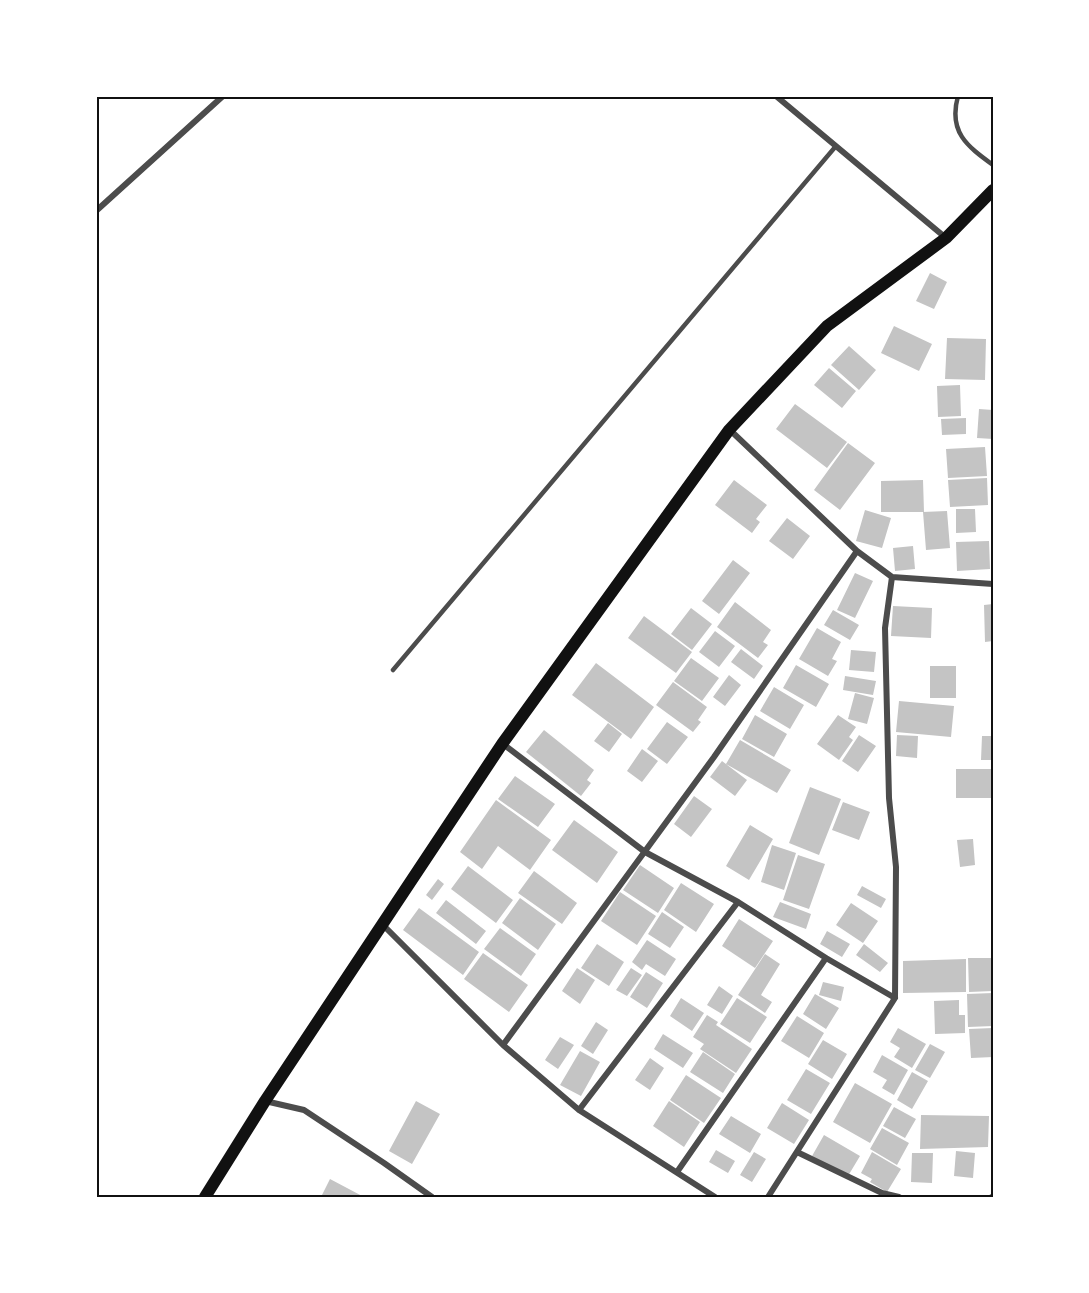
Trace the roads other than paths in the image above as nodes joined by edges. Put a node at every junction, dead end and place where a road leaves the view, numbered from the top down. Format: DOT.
graph roads {
  1 [pos="223,96"];
  2 [pos="776,96"];
  3 [pos="958,96"];
  4 [pos="836,146"];
  5 [pos="993,165"];
  6 [pos="993,190"];
  7 [pos="96,211"];
  8 [pos="946,238"];
  9 [pos="729,430"];
  10 [pos="857,551"];
  11 [pos="892,577"];
  12 [pos="993,584"];
  13 [pos="393,670"];
  14 [pos="502,744"];
  15 [pos="645,852"];
  16 [pos="738,902"];
  17 [pos="381,923"];
  18 [pos="826,958"];
  19 [pos="895,998"];
  20 [pos="503,1045"];
  21 [pos="265,1101"];
  22 [pos="579,1110"];
  23 [pos="797,1152"];
  24 [pos="677,1172"];
  25 [pos="205,1197"];
  26 [pos="432,1197"];
  27 [pos="715,1197"];
  28 [pos="768,1197"];
  29 [pos="898,1197"];
  1 -- 7 [label="street"];
  2 -- 4 [label="street"];
  3 -- 5 [label="lane"];
  4 -- 8 [label="street"];
  4 -- 13 [label="lane"];
  6 -- 8 [label="main road"];
  8 -- 9 [label="main road"];
  9 -- 10 [label="street"];
  9 -- 14 [label="main road"];
  10 -- 11 [label="street"];
  10 -- 15 [label="street"];
  11 -- 12 [label="street"];
  11 -- 19 [label="street"];
  14 -- 15 [label="street"];
  14 -- 17 [label="main road"];
  15 -- 16 [label="street"];
  15 -- 20 [label="street"];
  16 -- 18 [label="street"];
  16 -- 22 [label="street"];
  17 -- 20 [label="street"];
  17 -- 21 [label="main road"];
  18 -- 19 [label="street"];
  18 -- 24 [label="street"];
  19 -- 23 [label="street"];
  20 -- 22 [label="street"];
  21 -- 25 [label="main road"];
  21 -- 26 [label="street"];
  22 -- 24 [label="street"];
  23 -- 28 [label="street"];
  23 -- 29 [label="street"];
  24 -- 27 [label="street"];
}
